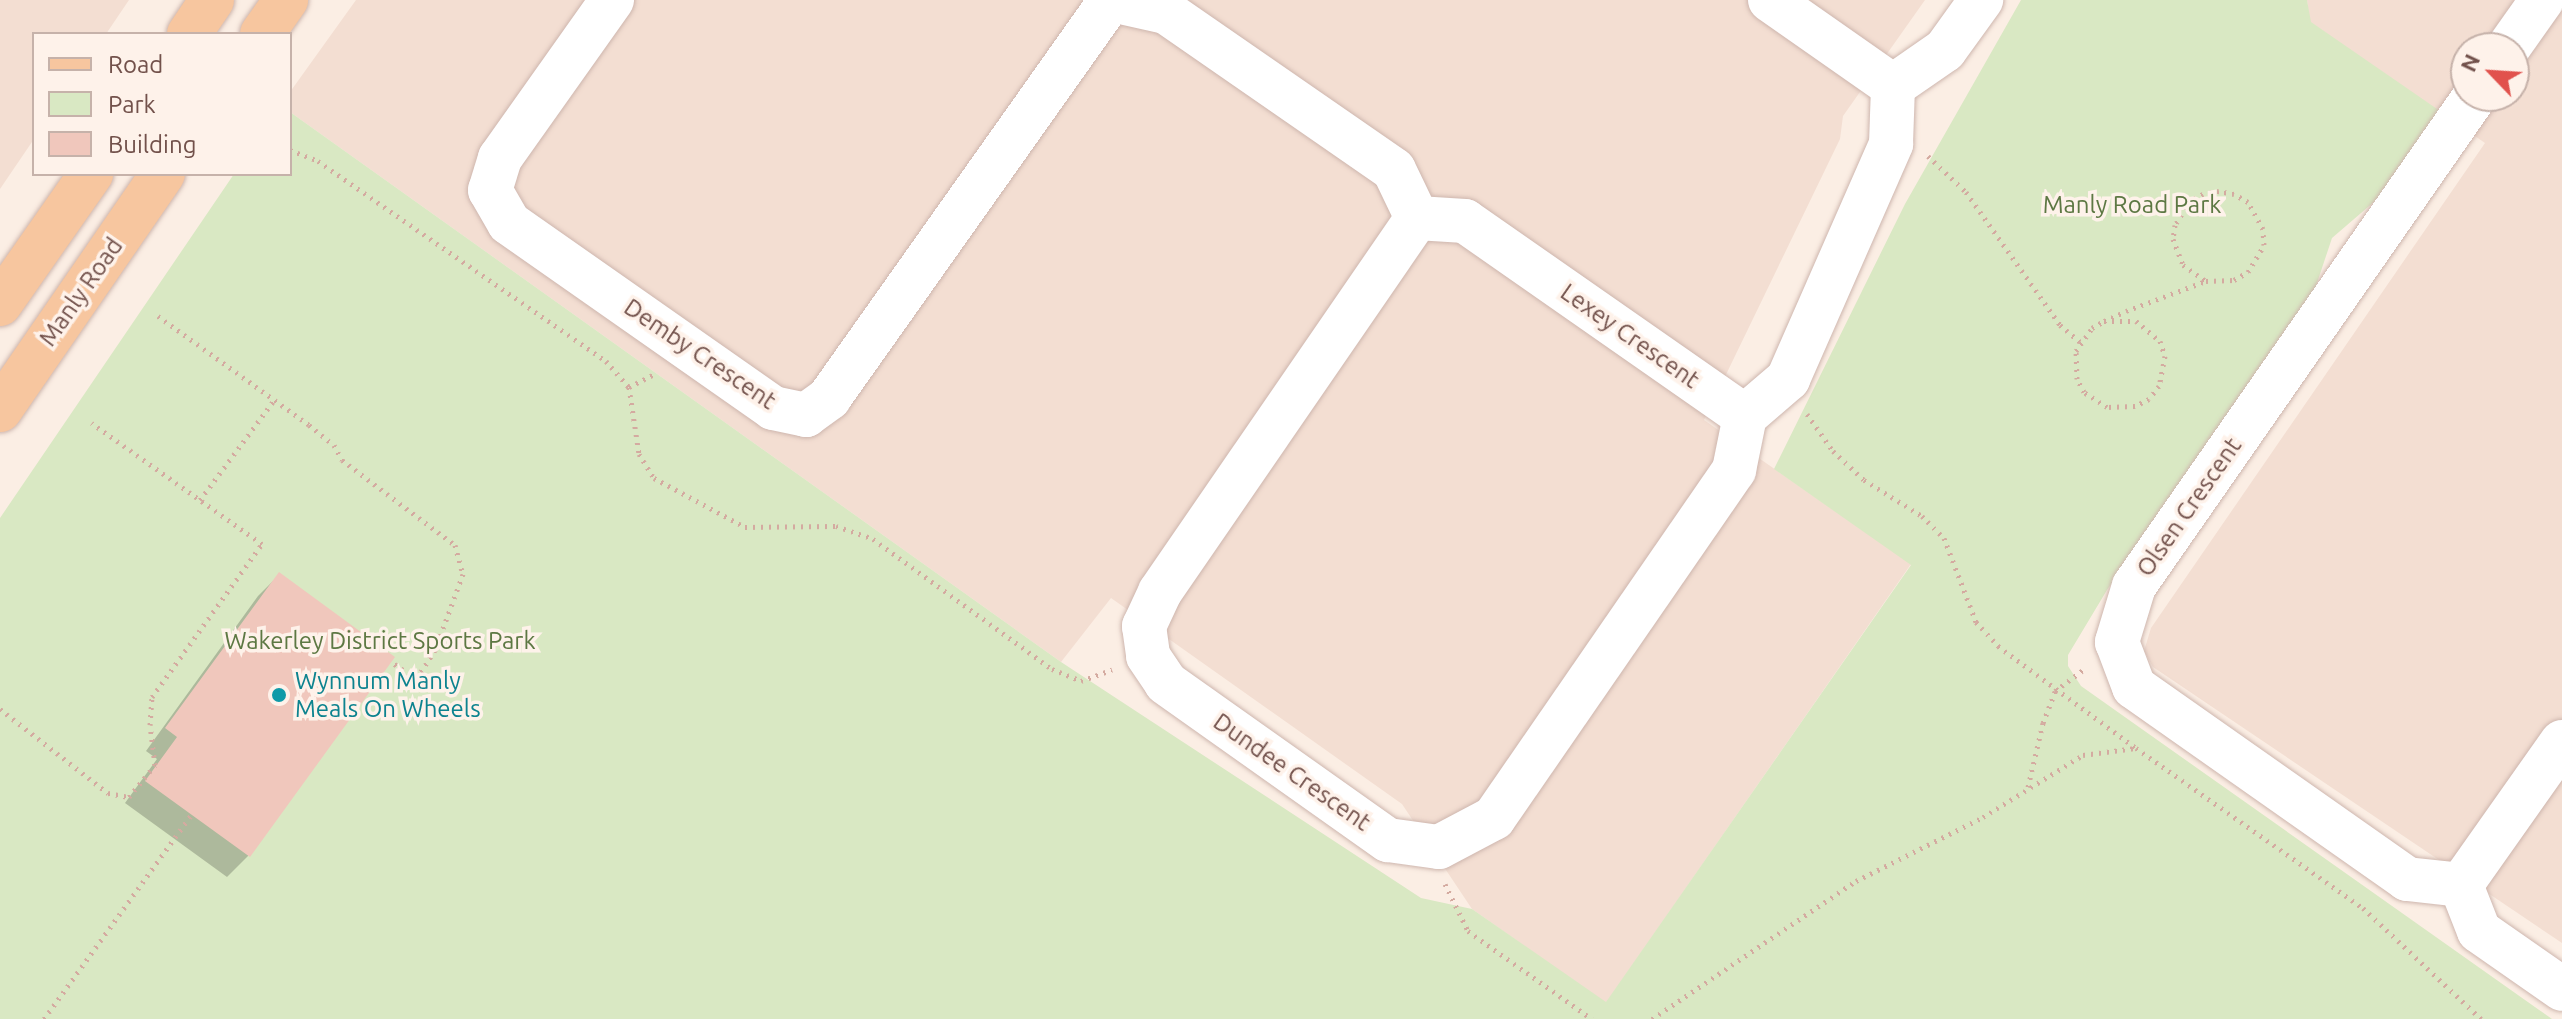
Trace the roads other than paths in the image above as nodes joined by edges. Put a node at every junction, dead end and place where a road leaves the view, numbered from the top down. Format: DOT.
graph roads {
  1 [pos="212,0"];
  2 [pos="286,0"];
  3 [pos="612,0"];
  4 [pos="1111,0"];
  5 [pos="1770,0"];
  6 [pos="1981,0"];
  7 [pos="2542,0"];
  8 [pos="190,32"];
  9 [pos="263,32"];
  10 [pos="2519,32"];
  11 [pos="1893,86"];
  12 [pos="2464,112"];
  13 [pos="90,176"];
  14 [pos="162,176"];
  15 [pos="1417,218"];
  16 [pos="0,304"];
  17 [pos="0,410"];
  18 [pos="1745,416"];
  19 [pos="2562,742"];
  20 [pos="2461,885"];
  21 [pos="2562,989"];
  1 -- 8 [label="main road"];
  2 -- 9 [label="main road"];
  3 -- 4 [label="street, Demby Crescent"];
  4 -- 15 [label="street"];
  5 -- 11 [label="street"];
  6 -- 11 [label="street"];
  7 -- 10 [label="street"];
  11 -- 18 [label="street"];
  12 -- 20 [label="street, Olsen Crescent"];
  13 -- 16 [label="main road"];
  14 -- 17 [label="main road, Manly Road"];
  15 -- 18 [label="street, Lexey Crescent"];
  15 -- 18 [label="street, Dundee Crescent"];
  19 -- 20 [label="street"];
  20 -- 21 [label="street"];
}
